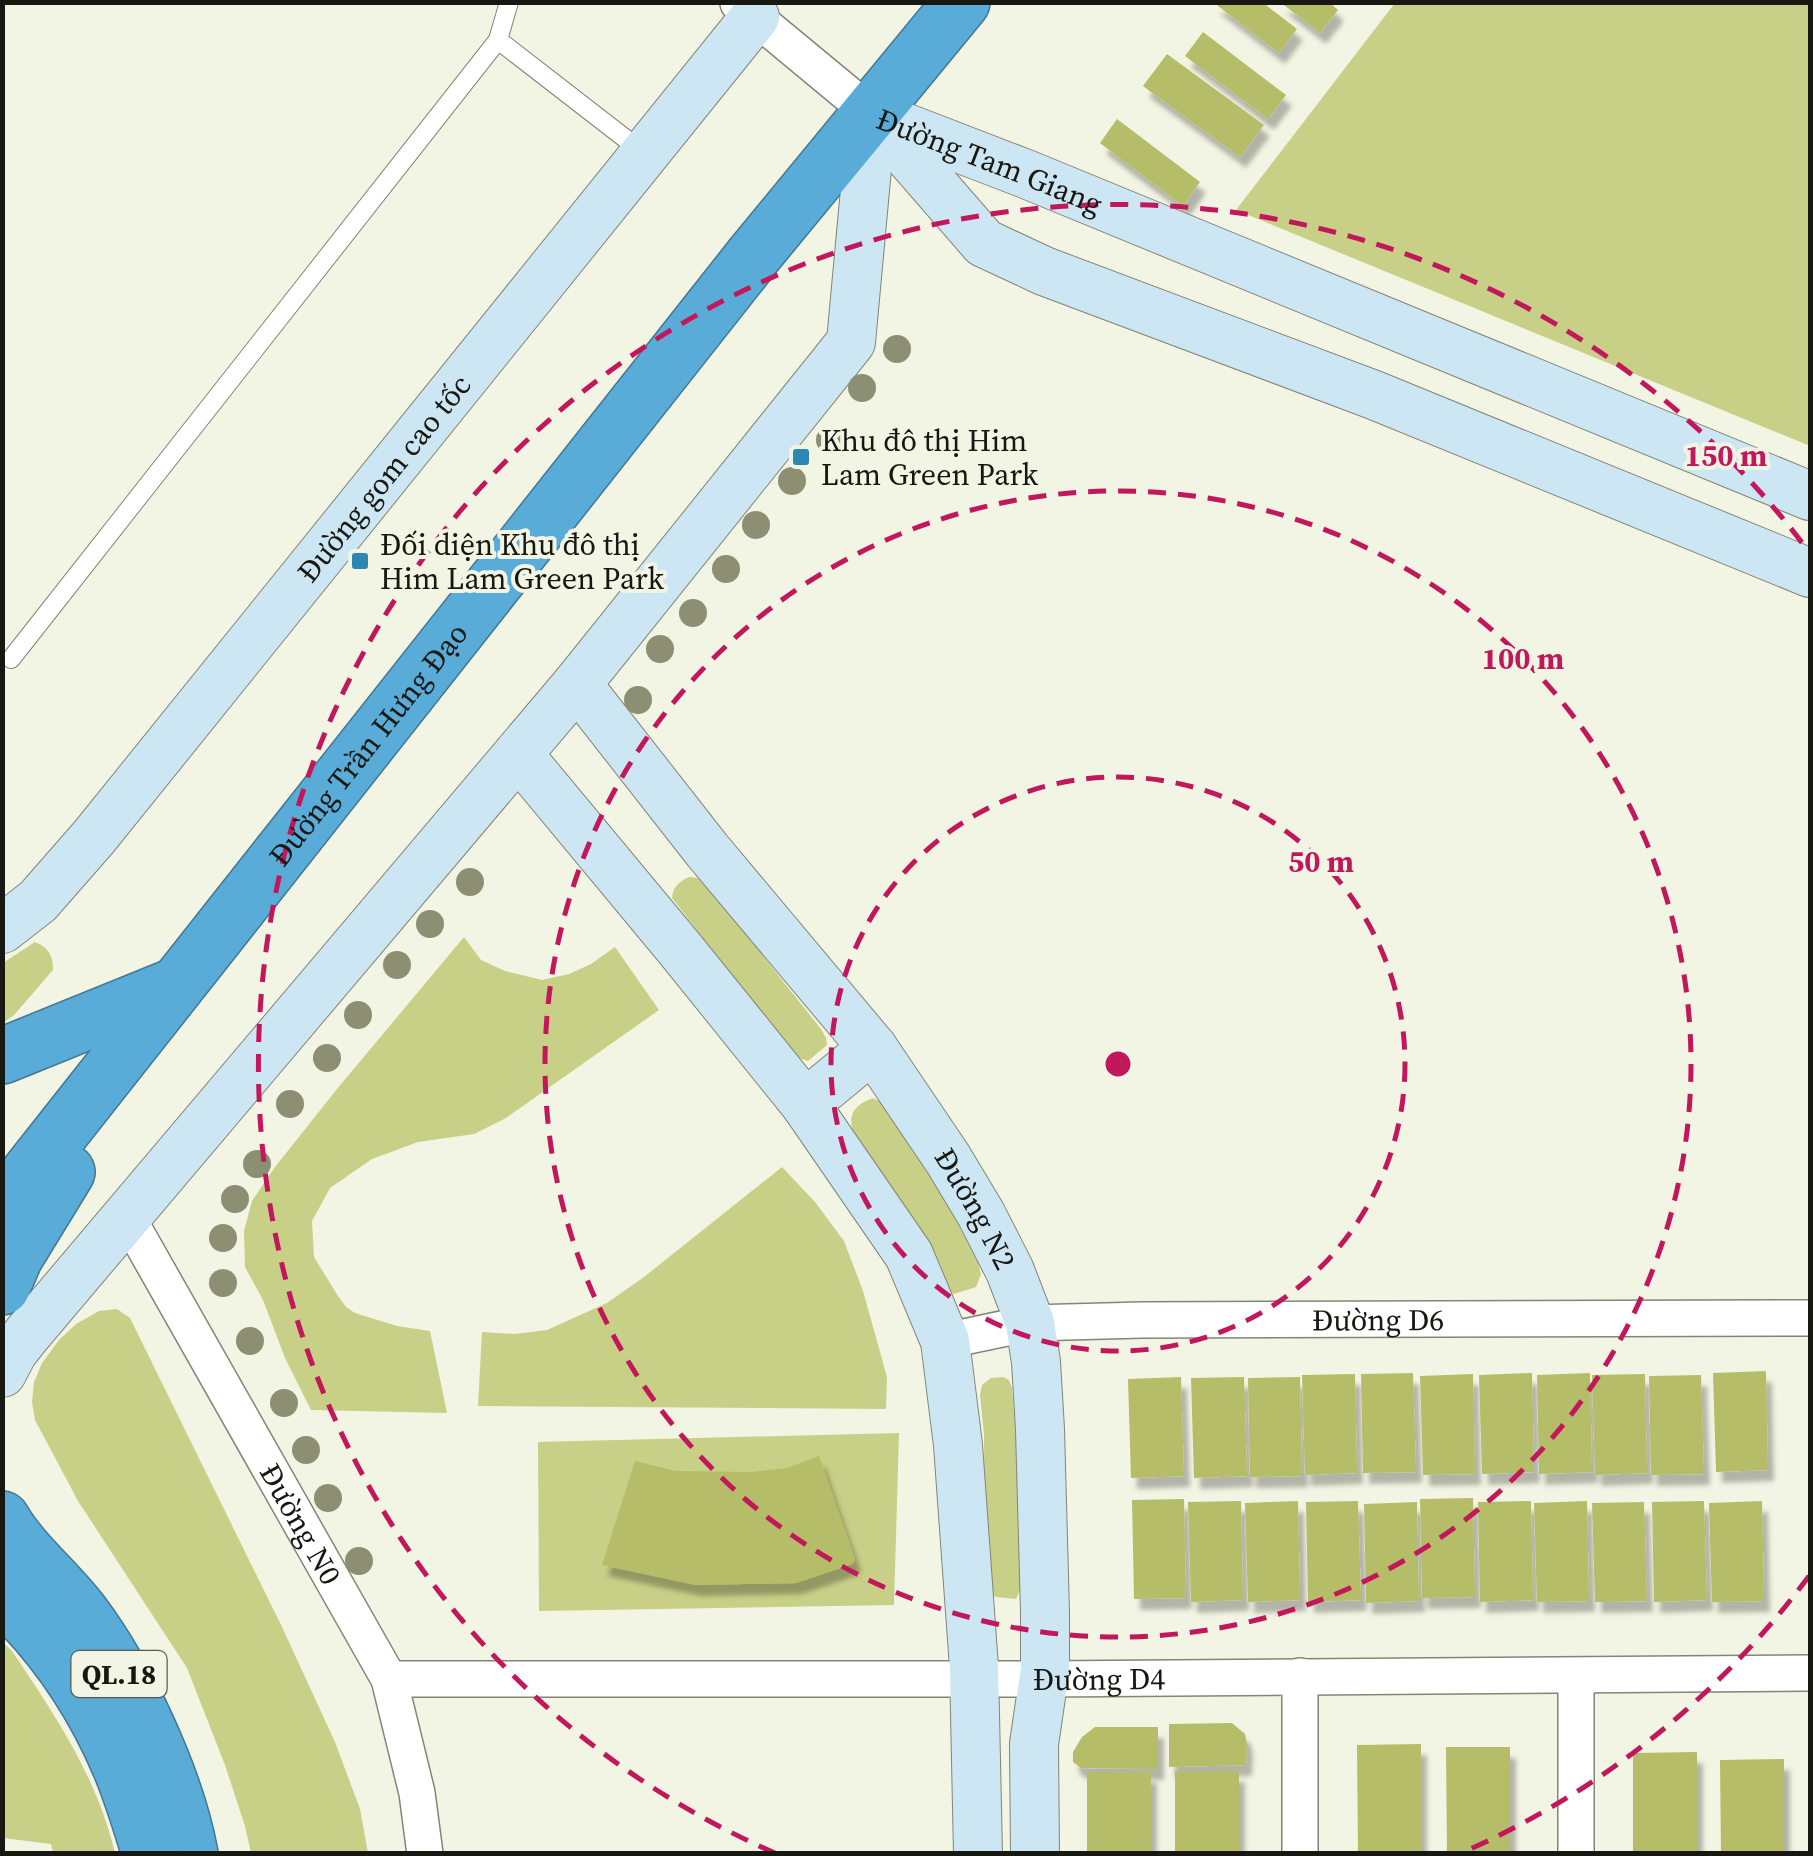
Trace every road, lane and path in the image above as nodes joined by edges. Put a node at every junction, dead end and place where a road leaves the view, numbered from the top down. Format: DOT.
graph roads {
  1 [pos="509,2"];
  2 [pos="962,2"];
  3 [pos="746,10"];
  4 [pos="498,40"];
  5 [pos="872,114"];
  6 [pos="645,153"];
  7 [pos="1810,496"];
  8 [pos="1810,573"];
  9 [pos="11,659"];
  10 [pos="577,684"];
  11 [pos="518,754"];
  12 [pos="2,930"];
  13 [pos="185,976"];
  14 [pos="873,1048"];
  15 [pos="2,1056"];
  16 [pos="805,1104"];
  17 [pos="2,1206"];
  18 [pos="126,1215"];
  19 [pos="2,1287"];
  20 [pos="1810,1318"];
  21 [pos="1030,1323"];
  22 [pos="945,1340"];
  23 [pos="2,1373"];
  24 [pos="2,1519"];
  25 [pos="2,1595"];
  26 [pos="1810,1673"];
  27 [pos="1300,1676"];
  28 [pos="1576,1676"];
  29 [pos="974,1678"];
  30 [pos="389,1679"];
  31 [pos="1044,1679"];
  32 [pos="150,1854"];
  33 [pos="190,1854"];
  34 [pos="425,1854"];
  35 [pos="978,1854"];
  36 [pos="1035,1854"];
  37 [pos="1300,1854"];
  38 [pos="1576,1854"];
  1 -- 4 [label="lane"];
  2 -- 5 [label="highway, Đường Trần Hưng Đạo"];
  3 -- 5 [label="street"];
  3 -- 6 [label="street, Đường gom cao tốc"];
  4 -- 6 [label="lane"];
  4 -- 9 [label="lane"];
  5 -- 7 [label="street, Đường Tam Giang"];
  5 -- 8 [label="street, Đường Tam Giang"];
  5 -- 10 [label="street"];
  5 -- 13 [label="highway, Đường Trần Hưng Đạo"];
  6 -- 12 [label="street, Đường gom cao tốc"];
  10 -- 11 [label="street"];
  10 -- 14 [label="street, Đường N2"];
  11 -- 16 [label="street"];
  11 -- 18 [label="street"];
  13 -- 15 [label="highway"];
  13 -- 17 [label="highway, Đường Trần Hưng Đạo"];
  13 -- 19 [label="highway"];
  14 -- 16 [label="street"];
  14 -- 21 [label="street, Đường N2"];
  16 -- 22 [label="street"];
  18 -- 23 [label="street"];
  18 -- 30 [label="street, Đường N0"];
  20 -- 21 [label="street, Đường D6"];
  21 -- 22 [label="street, Đường D6"];
  21 -- 31 [label="street, Đường N2"];
  22 -- 29 [label="street"];
  24 -- 33 [label="highway, QL.18"];
  25 -- 32 [label="highway"];
  26 -- 28 [label="street, Đường D4"];
  27 -- 28 [label="street, Đường D4"];
  27 -- 31 [label="street, Đường D4"];
  27 -- 37 [label="street"];
  28 -- 38 [label="street"];
  29 -- 30 [label="street, Đường D4"];
  29 -- 31 [label="street, Đường D4"];
  29 -- 35 [label="street"];
  30 -- 34 [label="street, Đường N0"];
  31 -- 36 [label="street, Đường N2"];
}
